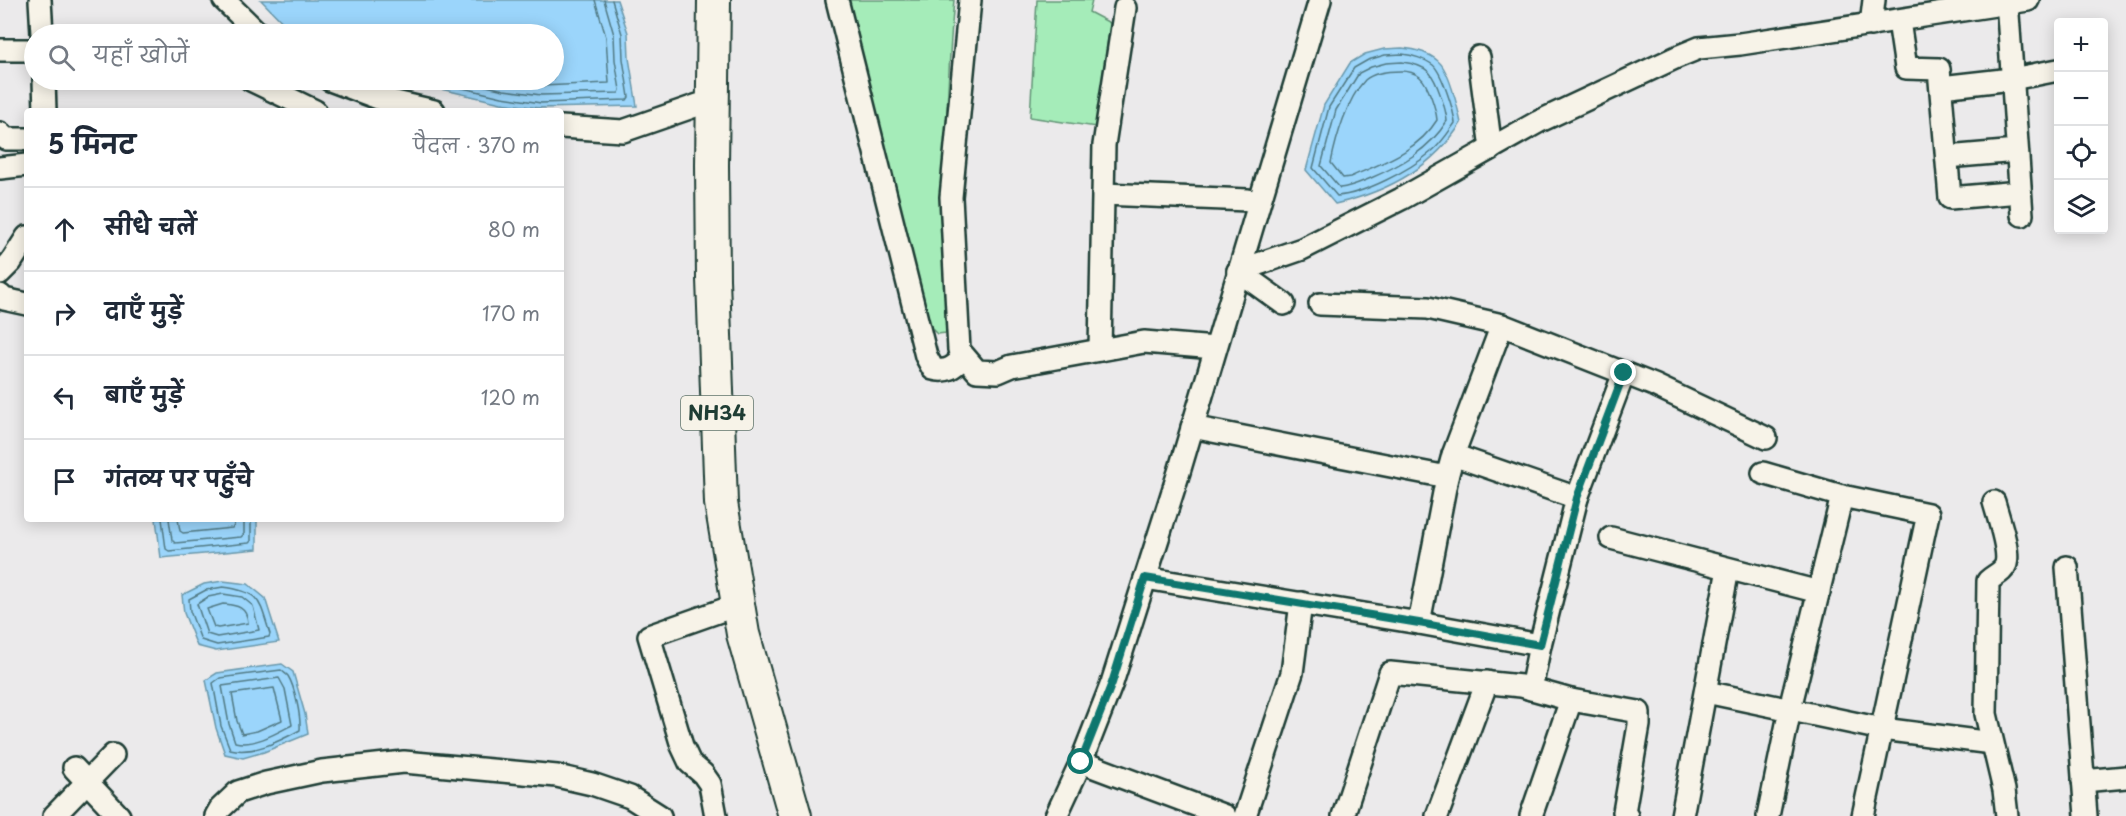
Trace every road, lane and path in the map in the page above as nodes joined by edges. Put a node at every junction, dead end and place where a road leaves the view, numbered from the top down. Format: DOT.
graph roads {
  1 [pos="40,0"];
  2 [pos="224,0"];
  3 [pos="700,0"];
  4 [pos="714,0"];
  5 [pos="837,0"];
  6 [pos="969,0"];
  7 [pos="1320,0"];
  8 [pos="1874,0"];
  9 [pos="2028,0"];
  10 [pos="2007,2"];
  11 [pos="1125,8"];
  12 [pos="1899,21"];
  13 [pos="41,24"];
  14 [pos="248,24"];
  15 [pos="1871,25"];
  16 [pos="0,50"];
  17 [pos="24,50"];
  18 [pos="1479,57"];
  19 [pos="2054,71"];
  20 [pos="2012,80"];
  21 [pos="1941,87"];
  22 [pos="44,90"];
  23 [pos="272,90"];
  24 [pos="357,90"];
  25 [pos="706,103"];
  26 [pos="392,106"];
  27 [pos="45,108"];
  28 [pos="309,108"];
  29 [pos="409,108"];
  30 [pos="564,127"];
  31 [pos="0,133"];
  32 [pos="24,139"];
  33 [pos="1491,149"];
  34 [pos="2017,151"];
  35 [pos="1947,157"];
  36 [pos="24,165"];
  37 [pos="0,168"];
  38 [pos="2020,192"];
  39 [pos="1103,194"];
  40 [pos="1259,202"];
  41 [pos="2022,215"];
  42 [pos="24,242"];
  43 [pos="1238,271"];
  44 [pos="0,273"];
  45 [pos="0,295"];
  46 [pos="24,303"];
  47 [pos="1284,304"];
  48 [pos="1320,304"];
  49 [pos="1502,325"];
  50 [pos="1215,348"];
  51 [pos="1100,350"];
  52 [pos="964,357"];
  53 [pos="1624,373"];
  54 [pos="1192,428"];
  55 [pos="1766,438"];
  56 [pos="1453,455"];
  57 [pos="1763,473"];
  58 [pos="1447,477"];
  59 [pos="1842,496"];
  60 [pos="1577,498"];
  61 [pos="1994,502"];
  62 [pos="1611,538"];
  63 [pos="2067,567"];
  64 [pos="1728,569"];
  65 [pos="1145,578"];
  66 [pos="1819,592"];
  67 [pos="1301,603"];
  68 [pos="729,608"];
  69 [pos="1419,623"];
  70 [pos="1540,645"];
  71 [pos="1487,682"];
  72 [pos="1531,689"];
  73 [pos="1706,692"];
  74 [pos="1571,700"];
  75 [pos="1790,710"];
  76 [pos="1882,729"];
  77 [pos="1992,743"];
  78 [pos="113,755"];
  79 [pos="1081,762"];
  80 [pos="81,774"];
  81 [pos="2126,777"];
  82 [pos="2083,781"];
  83 [pos="1625,815"];
  84 [pos="54,816"];
  85 [pos="119,816"];
  86 [pos="216,816"];
  87 [pos="660,816"];
  88 [pos="716,816"];
  89 [pos="777,816"];
  90 [pos="795,816"];
  91 [pos="1056,816"];
  92 [pos="1225,816"];
  93 [pos="1245,816"];
  94 [pos="1343,816"];
  95 [pos="1437,816"];
  96 [pos="1531,816"];
  97 [pos="1682,816"];
  98 [pos="1768,816"];
  99 [pos="1863,816"];
  100 [pos="2007,816"];
  101 [pos="2086,816"];
  1 -- 13 [label="street"];
  2 -- 14 [label="street"];
  3 -- 25 [label="highway, NH34"];
  4 -- 25 [label="highway, NH34"];
  5 -- 52 [label="street"];
  6 -- 52 [label="street"];
  7 -- 40 [label="street"];
  8 -- 15 [label="street"];
  9 -- 10 [label="street"];
  10 -- 12 [label="street"];
  10 -- 20 [label="street"];
  11 -- 39 [label="street"];
  12 -- 15 [label="street"];
  12 -- 21 [label="street"];
  15 -- 33 [label="street"];
  16 -- 17 [label="street"];
  18 -- 33 [label="street"];
  19 -- 20 [label="street"];
  20 -- 21 [label="street"];
  20 -- 34 [label="street"];
  21 -- 35 [label="street"];
  22 -- 27 [label="street"];
  23 -- 28 [label="street"];
  24 -- 26 [label="street"];
  25 -- 30 [label="street"];
  25 -- 68 [label="highway, NH34"];
  26 -- 29 [label="street"];
  31 -- 32 [label="street"];
  33 -- 43 [label="street"];
  34 -- 35 [label="street"];
  34 -- 38 [label="street"];
  35 -- 38 [label="street"];
  36 -- 37 [label="street"];
  38 -- 41 [label="street"];
  39 -- 40 [label="street"];
  39 -- 51 [label="street"];
  40 -- 43 [label="street"];
  42 -- 44 [label="street"];
  43 -- 47 [label="street"];
  43 -- 50 [label="street"];
  45 -- 46 [label="street"];
  48 -- 49 [label="street"];
  49 -- 53 [label="street"];
  49 -- 56 [label="street"];
  50 -- 51 [label="street"];
  50 -- 54 [label="street"];
  51 -- 52 [label="street"];
  53 -- 55 [label="street"];
  53 -- 60 [label="street"];
  54 -- 58 [label="street"];
  54 -- 65 [label="street"];
  56 -- 58 [label="street"];
  56 -- 60 [label="street"];
  57 -- 59 [label="street"];
  58 -- 69 [label="street"];
  59 -- 66 [label="street"];
  59 -- 76 [label="street"];
  60 -- 70 [label="street"];
  61 -- 77 [label="street"];
  62 -- 64 [label="street"];
  63 -- 82 [label="street"];
  64 -- 66 [label="street"];
  64 -- 73 [label="street"];
  65 -- 67 [label="street"];
  65 -- 79 [label="street"];
  66 -- 75 [label="street"];
  67 -- 69 [label="street"];
  67 -- 93 [label="street"];
  68 -- 88 [label="street"];
  68 -- 89 [label="highway, NH34"];
  68 -- 90 [label="highway, NH34"];
  69 -- 70 [label="street"];
  70 -- 72 [label="street"];
  71 -- 72 [label="street"];
  71 -- 94 [label="street"];
  71 -- 95 [label="street"];
  72 -- 74 [label="street"];
  73 -- 75 [label="street"];
  73 -- 97 [label="street"];
  74 -- 83 [label="street"];
  74 -- 96 [label="street"];
  75 -- 76 [label="street"];
  75 -- 98 [label="street"];
  76 -- 77 [label="street"];
  76 -- 99 [label="street"];
  77 -- 100 [label="street"];
  78 -- 80 [label="street"];
  79 -- 91 [label="street"];
  79 -- 92 [label="street"];
  80 -- 84 [label="street"];
  80 -- 85 [label="street"];
  81 -- 82 [label="street"];
  82 -- 101 [label="street"];
  86 -- 87 [label="street"];
}
